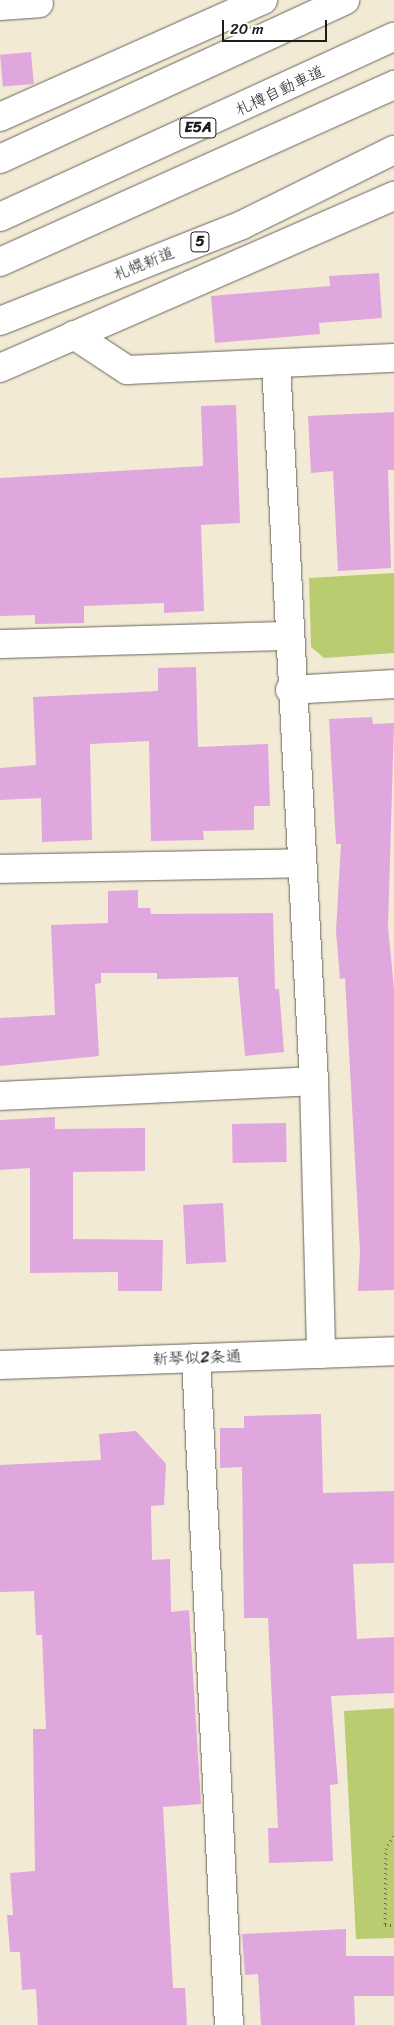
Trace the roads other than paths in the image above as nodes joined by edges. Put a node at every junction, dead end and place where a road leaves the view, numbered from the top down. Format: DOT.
graph roads {
  1 [pos="263,0"];
  2 [pos="345,0"];
  3 [pos="39,3"];
  4 [pos="0,6"];
  5 [pos="394,37"];
  6 [pos="394,85"];
  7 [pos="0,117"];
  8 [pos="394,150"];
  9 [pos="0,159"];
  10 [pos="394,196"];
  11 [pos="0,217"];
  12 [pos="0,262"];
  13 [pos="0,321"];
  14 [pos="74,335"];
  15 [pos="394,358"];
  16 [pos="276,364"];
  17 [pos="0,368"];
  18 [pos="287,636"];
  19 [pos="0,644"];
  20 [pos="394,684"];
  21 [pos="290,690"];
  22 [pos="301,863"];
  23 [pos="0,869"];
  24 [pos="314,1081"];
  25 [pos="0,1096"];
  26 [pos="394,1351"];
  27 [pos="321,1354"];
  28 [pos="196,1358"];
  29 [pos="0,1365"];
  30 [pos="229,2025"];
  1 -- 7 [label="main road"];
  2 -- 9 [label="main road"];
  3 -- 4 [label="main road"];
  5 -- 11 [label="main road, 札樽自動車道 / E5A"];
  6 -- 12 [label="main road, E5A"];
  8 -- 13 [label="main road, 札幌新道 / 5"];
  10 -- 14 [label="main road"];
  14 -- 16 [label="main road"];
  14 -- 17 [label="main road"];
  15 -- 16 [label="main road"];
  16 -- 18 [label="main road"];
  18 -- 19 [label="main road"];
  18 -- 21 [label="main road"];
  20 -- 21 [label="main road"];
  21 -- 22 [label="main road"];
  22 -- 23 [label="main road"];
  22 -- 24 [label="main road"];
  24 -- 25 [label="main road"];
  24 -- 27 [label="main road"];
  26 -- 27 [label="main road, 新琴似2条通"];
  27 -- 28 [label="main road, 新琴似2条通"];
  28 -- 29 [label="main road, 新琴似2条通"];
  28 -- 30 [label="main road"];
}
